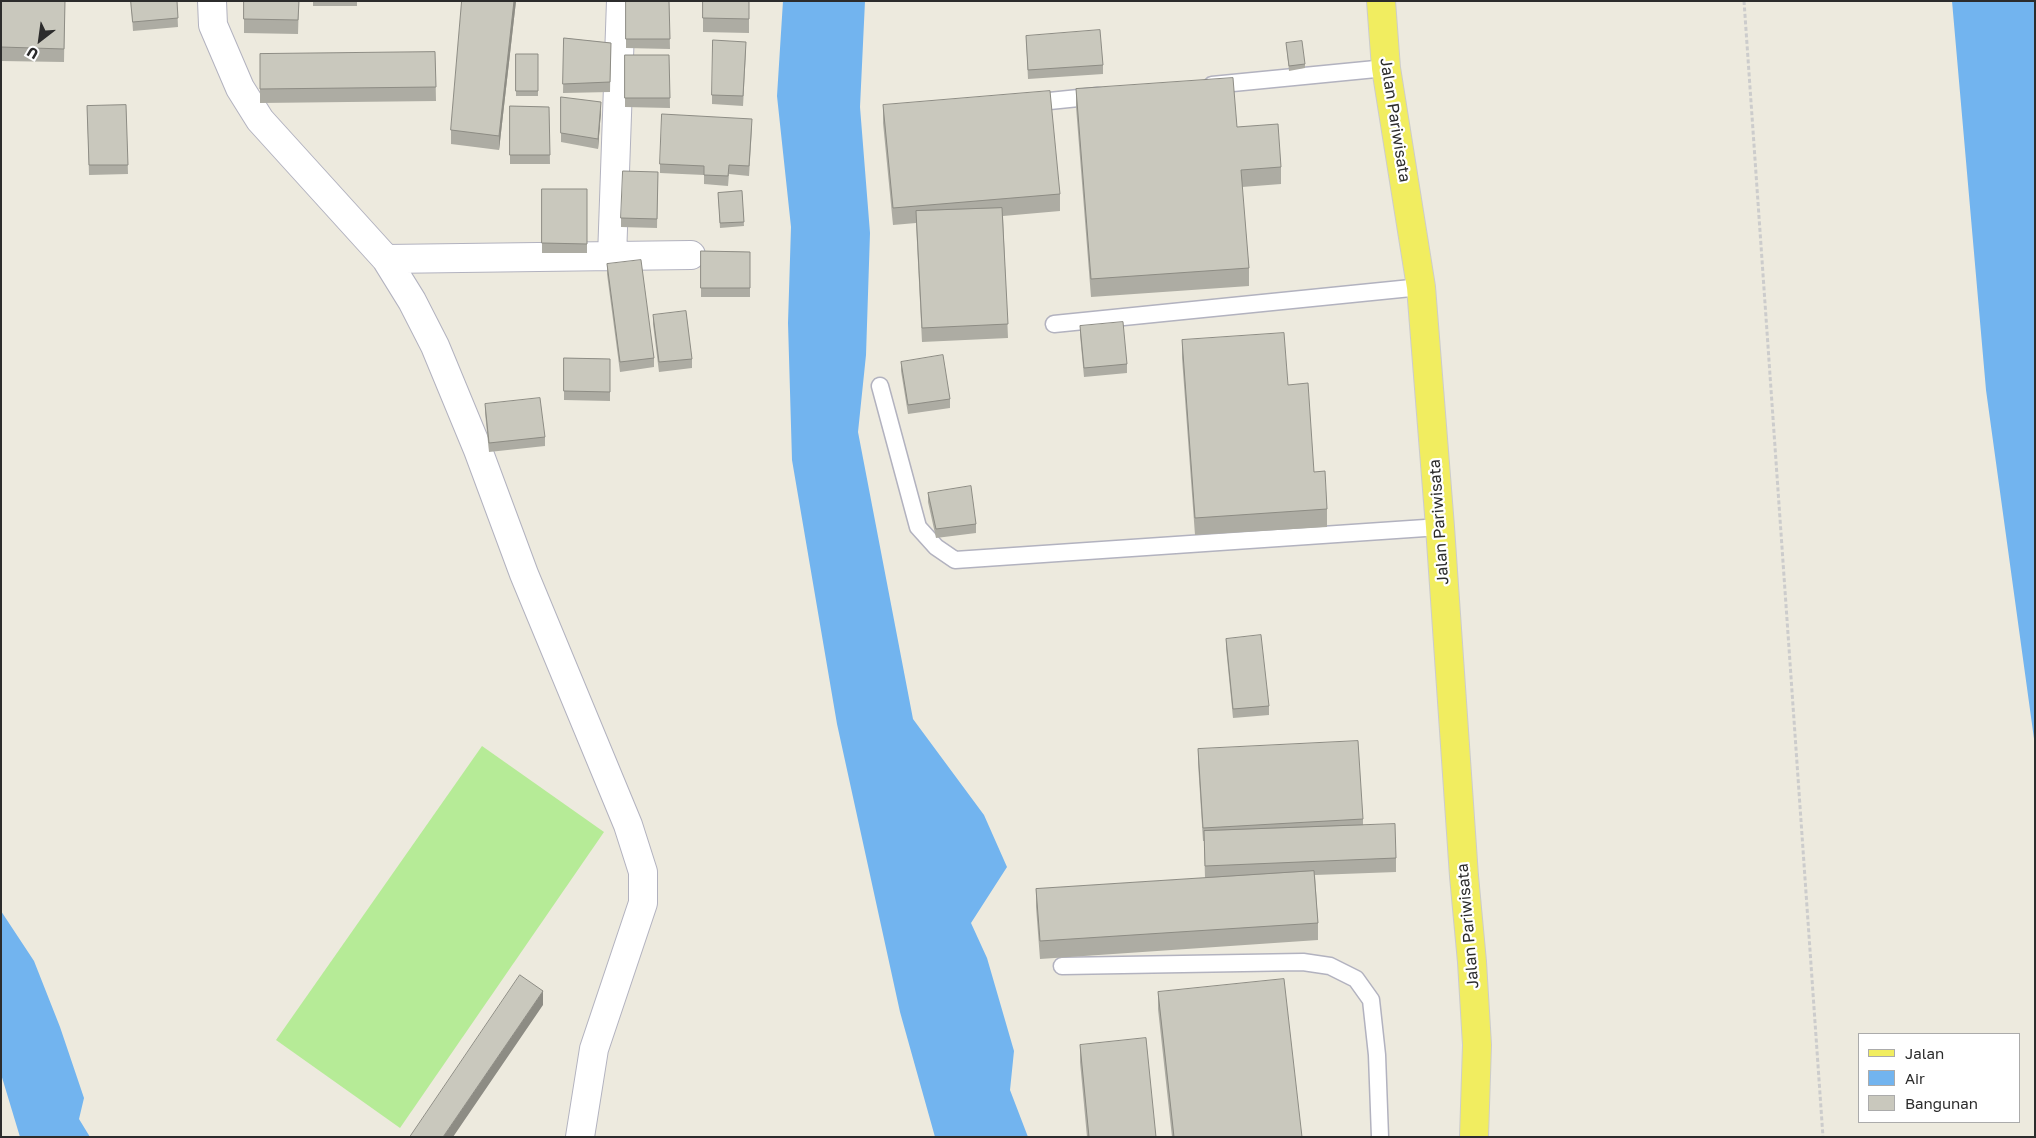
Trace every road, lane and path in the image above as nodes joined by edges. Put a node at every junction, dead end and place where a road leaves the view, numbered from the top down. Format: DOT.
graph roads {
  1 [pos="212,1"];
  2 [pos="621,1"];
  3 [pos="1381,1"];
  4 [pos="1744,1"];
  5 [pos="1386,68"];
  6 [pos="1199,86"];
  7 [pos="1110,95"];
  8 [pos="1011,104"];
  9 [pos="691,256"];
  10 [pos="612,257"];
  11 [pos="386,259"];
  12 [pos="1421,287"];
  13 [pos="1054,324"];
  14 [pos="880,386"];
  15 [pos="1440,528"];
  16 [pos="1062,966"];
  17 [pos="1477,1045"];
  18 [pos="580,1137"];
  19 [pos="1380,1137"];
  20 [pos="1474,1137"];
  21 [pos="1493,1137"];
  22 [pos="1823,1137"];
  1 -- 11 [label="street"];
  2 -- 10 [label="street"];
  3 -- 5 [label="main road, Jalan Pariwisata"];
  4 -- 22 [label="path"];
  5 -- 6 [label="lane"];
  5 -- 12 [label="main road, Jalan Pariwisata"];
  7 -- 8 [label="lane"];
  9 -- 10 [label="street"];
  10 -- 11 [label="street"];
  11 -- 18 [label="street"];
  12 -- 13 [label="lane"];
  12 -- 15 [label="main road, Jalan Pariwisata"];
  14 -- 15 [label="lane"];
  15 -- 17 [label="main road, Jalan Pariwisata"];
  16 -- 19 [label="lane"];
  17 -- 20 [label="main road, Jalan Pariwisata"];
  17 -- 21 [label="main road, Jalan Pariwisata"];
}
